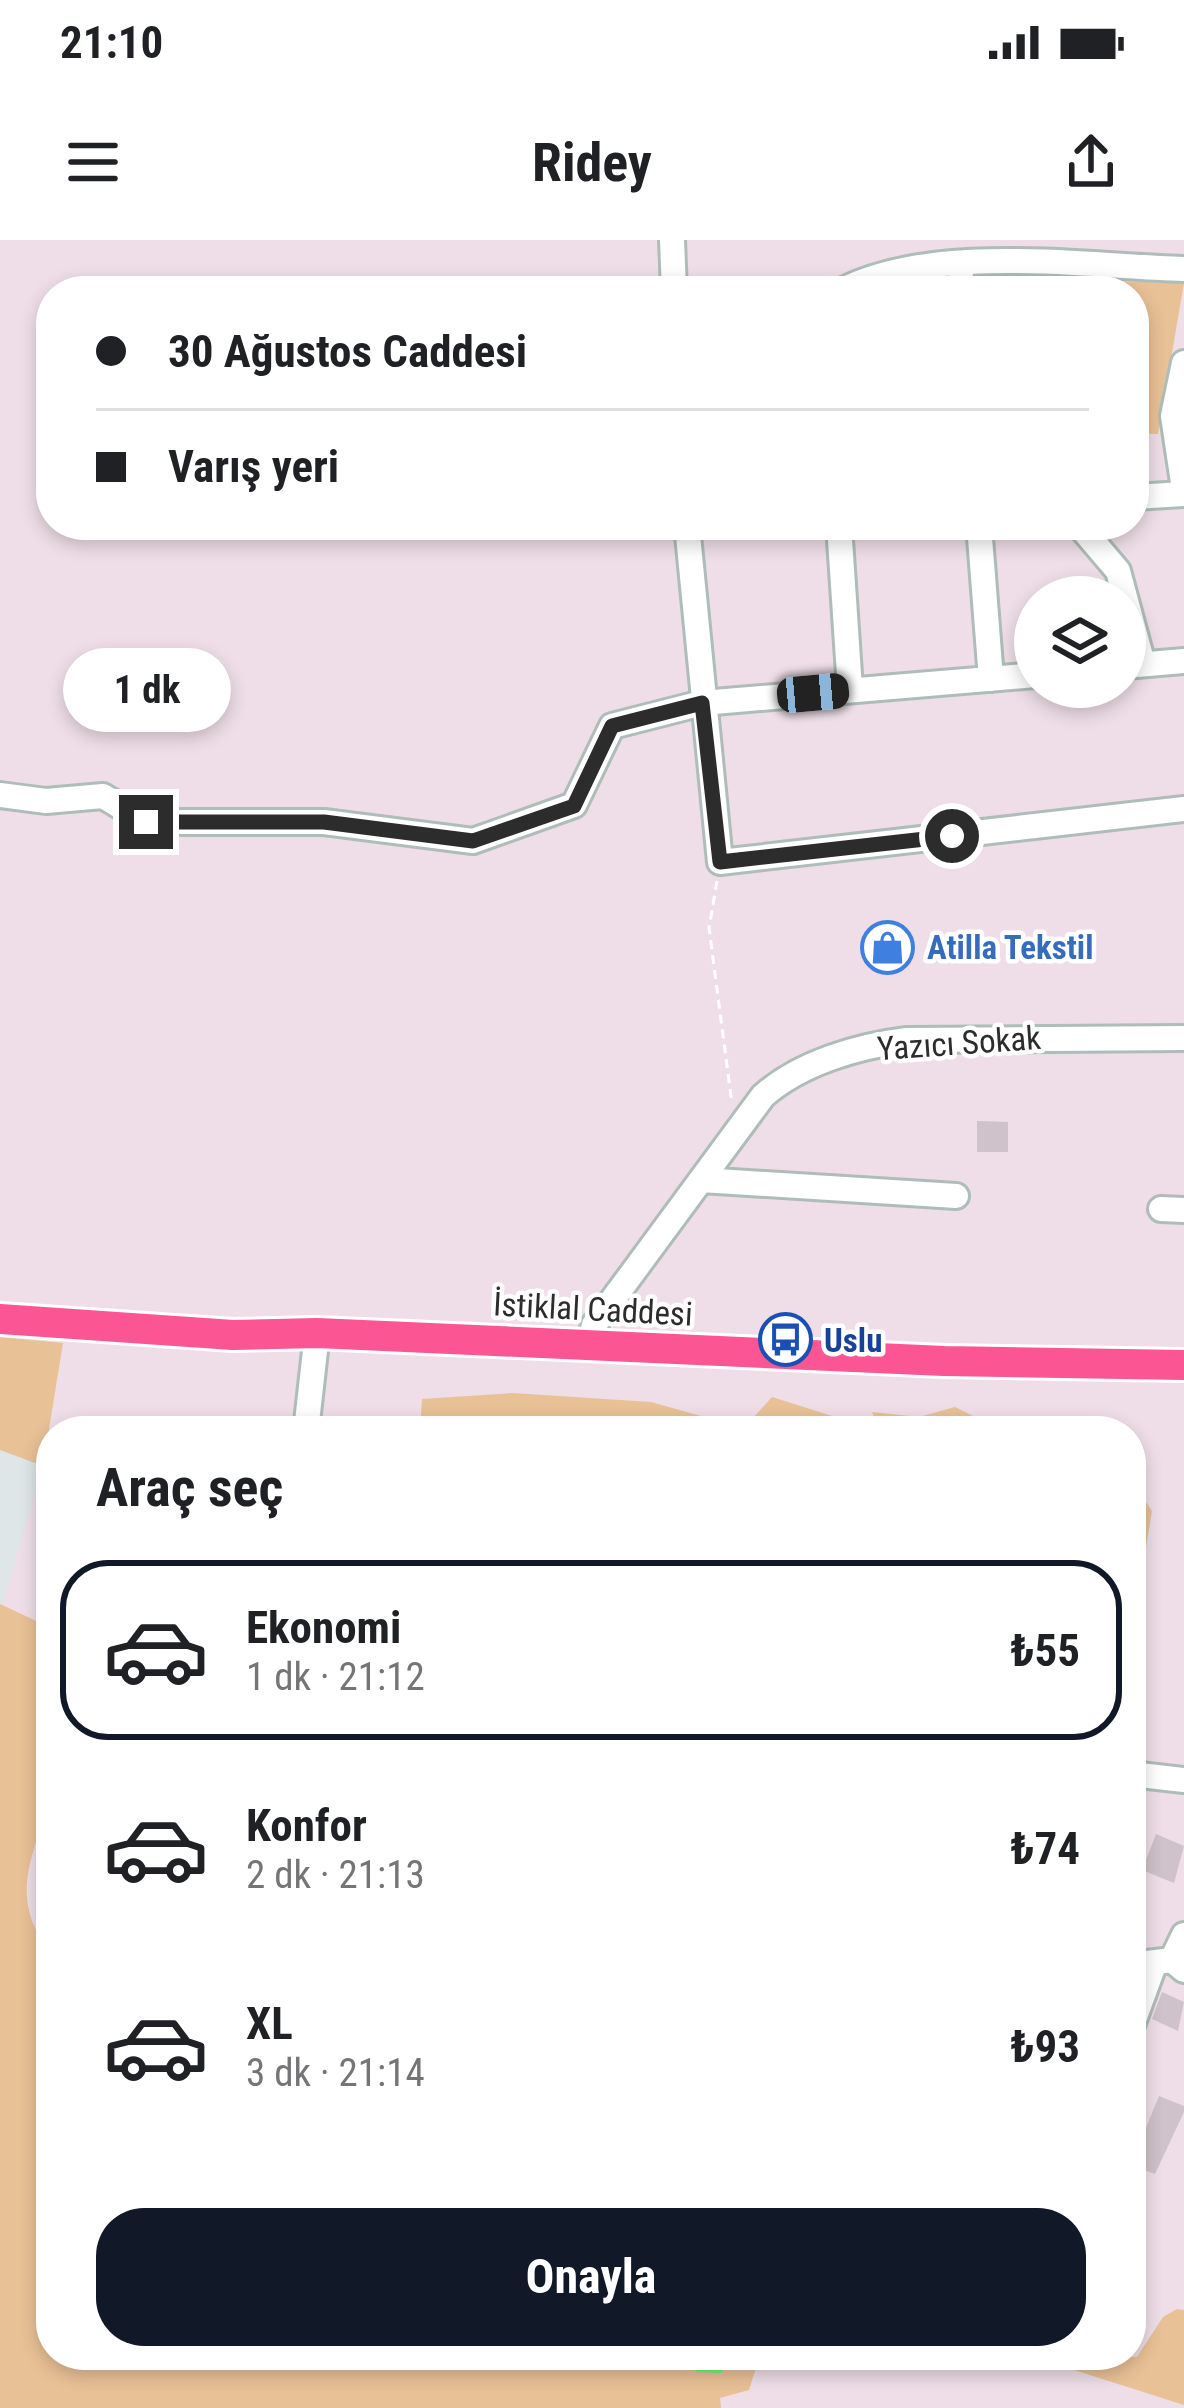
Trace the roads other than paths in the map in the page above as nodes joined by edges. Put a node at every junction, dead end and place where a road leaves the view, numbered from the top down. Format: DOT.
graph roads {
  1 [pos="672,240"];
  2 [pos="960,263"];
  3 [pos="1184,269"];
  4 [pos="673,276"];
  5 [pos="884,276"];
  6 [pos="961,276"];
  7 [pos="1184,363"];
  8 [pos="1184,492"];
  9 [pos="1149,496"];
  10 [pos="688,540"];
  11 [pos="840,540"];
  12 [pos="980,540"];
  13 [pos="1092,540"];
  14 [pos="1119,576"];
  15 [pos="1184,661"];
  16 [pos="1146,664"];
  17 [pos="1014,677"];
  18 [pos="991,679"];
  19 [pos="850,689"];
  20 [pos="702,703"];
  21 [pos="0,795"];
  22 [pos="1184,809"];
  23 [pos="1184,1038"];
  24 [pos="701,1180"];
  25 [pos="956,1196"];
  26 [pos="0,1319"];
  27 [pos="317,1333"];
  28 [pos="589,1345"];
  29 [pos="1184,1365"];
  30 [pos="307,1416"];
  31 [pos="1146,1775"];
  32 [pos="1183,1778"];
  33 [pos="1184,1935"];
  34 [pos="1160,1965"];
  35 [pos="1146,1995"];
  1 -- 4 [label="street"];
  2 -- 3 [label="street"];
  2 -- 5 [label="street"];
  2 -- 6 [label="street"];
  7 -- 8 [label="street"];
  8 -- 9 [label="street"];
  10 -- 20 [label="street"];
  11 -- 19 [label="street"];
  12 -- 18 [label="street"];
  13 -- 14 [label="street"];
  15 -- 16 [label="street"];
  17 -- 18 [label="street"];
  18 -- 19 [label="street"];
  19 -- 20 [label="street"];
  20 -- 21 [label="street"];
  20 -- 22 [label="street"];
  23 -- 24 [label="street, Yazıcı Sokak"];
  24 -- 25 [label="street"];
  24 -- 28 [label="street, Yazıcı Sokak"];
  26 -- 27 [label="main road, İstiklal Caddesi"];
  27 -- 28 [label="main road, İstiklal Caddesi"];
  27 -- 30 [label="street"];
  28 -- 29 [label="main road, İstiklal Caddesi"];
  31 -- 32 [label="street"];
  33 -- 34 [label="street"];
  34 -- 35 [label="street"];
}
